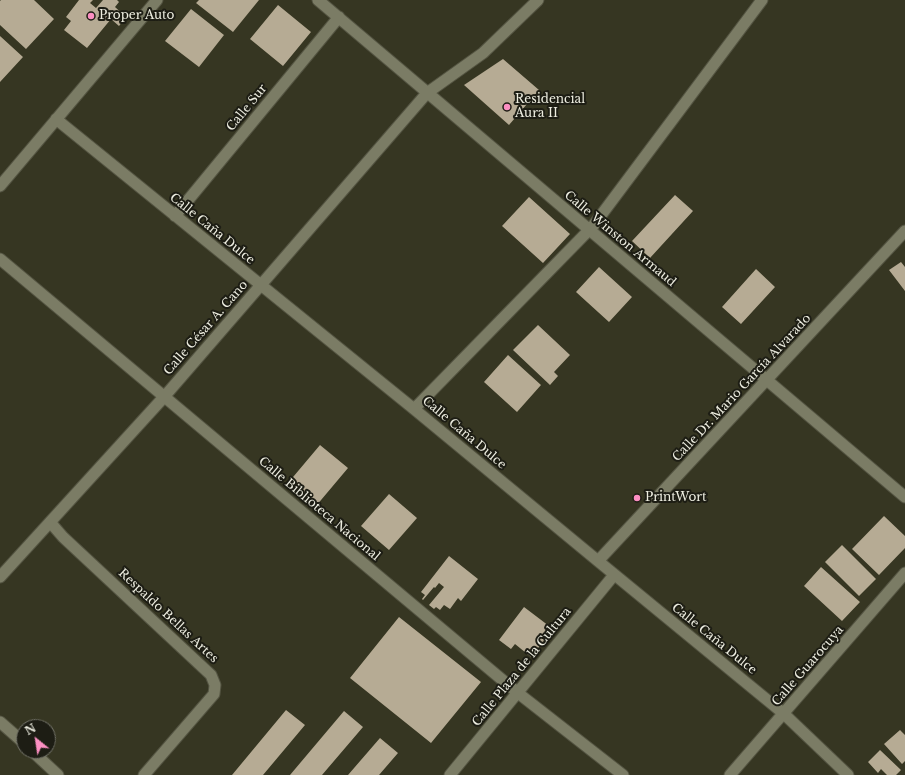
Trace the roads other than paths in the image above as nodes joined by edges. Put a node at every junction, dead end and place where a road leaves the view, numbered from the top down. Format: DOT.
graph roads {
  1 [pos="157,0"];
  2 [pos="318,0"];
  3 [pos="538,0"];
  4 [pos="762,0"];
  5 [pos="338,17"];
  6 [pos="427,93"];
  7 [pos="56,119"];
  8 [pos="0,186"];
  9 [pos="175,216"];
  10 [pos="589,229"];
  11 [pos="905,231"];
  12 [pos="0,259"];
  13 [pos="261,286"];
  14 [pos="767,380"];
  15 [pos="164,397"];
  16 [pos="414,409"];
  17 [pos="905,497"];
  18 [pos="50,522"];
  19 [pos="598,562"];
  20 [pos="905,573"];
  21 [pos="614,575"];
  22 [pos="0,577"];
  23 [pos="518,693"];
  24 [pos="783,713"];
  25 [pos="0,722"];
  26 [pos="16,737"];
  27 [pos="41,759"];
  28 [pos="58,775"];
  29 [pos="144,775"];
  30 [pos="450,775"];
  31 [pos="623,775"];
  32 [pos="730,775"];
  33 [pos="848,775"];
  1 -- 7 [label="street"];
  2 -- 5 [label="street, Calle Winston Armaud"];
  3 -- 6 [label="street, Calle César A. Cano"];
  4 -- 10 [label="street"];
  5 -- 6 [label="street, Calle Winston Armaud"];
  5 -- 9 [label="street, Calle Sur"];
  6 -- 10 [label="street, Calle Winston Armaud"];
  6 -- 13 [label="street, Calle César A. Cano"];
  7 -- 8 [label="street"];
  7 -- 9 [label="street, Calle Caña Dulce"];
  9 -- 13 [label="street, Calle Caña Dulce"];
  10 -- 14 [label="street, Calle Winston Armaud"];
  10 -- 16 [label="street"];
  11 -- 14 [label="street, Calle Dr. Mario García Alvarado"];
  12 -- 15 [label="street, Calle Biblioteca Nacional"];
  13 -- 15 [label="street, Calle César A. Cano"];
  13 -- 16 [label="street, Calle Caña Dulce"];
  14 -- 17 [label="street, Calle Winston Armaud"];
  14 -- 19 [label="street, Calle Dr. Mario García Alvarado"];
  15 -- 18 [label="street, Calle César A. Cano"];
  15 -- 23 [label="street, Calle Biblioteca Nacional"];
  16 -- 19 [label="street, Calle Caña Dulce"];
  18 -- 22 [label="street, Calle César A. Cano"];
  18 -- 29 [label="street, Respaldo Bellas Artes"];
  19 -- 21 [label="street, Calle Caña Dulce"];
  20 -- 24 [label="street, Calle Guarocuya"];
  21 -- 23 [label="street, Calle Plaza de la Cultura"];
  21 -- 24 [label="street, Calle Caña Dulce"];
  23 -- 30 [label="street, Calle Plaza de la Cultura"];
  23 -- 31 [label="street, Calle Biblioteca Nacional"];
  24 -- 32 [label="street, Calle Guarocuya"];
  24 -- 33 [label="street, Calle Caña Dulce"];
  25 -- 26 [label="street"];
  27 -- 28 [label="street"];
}
